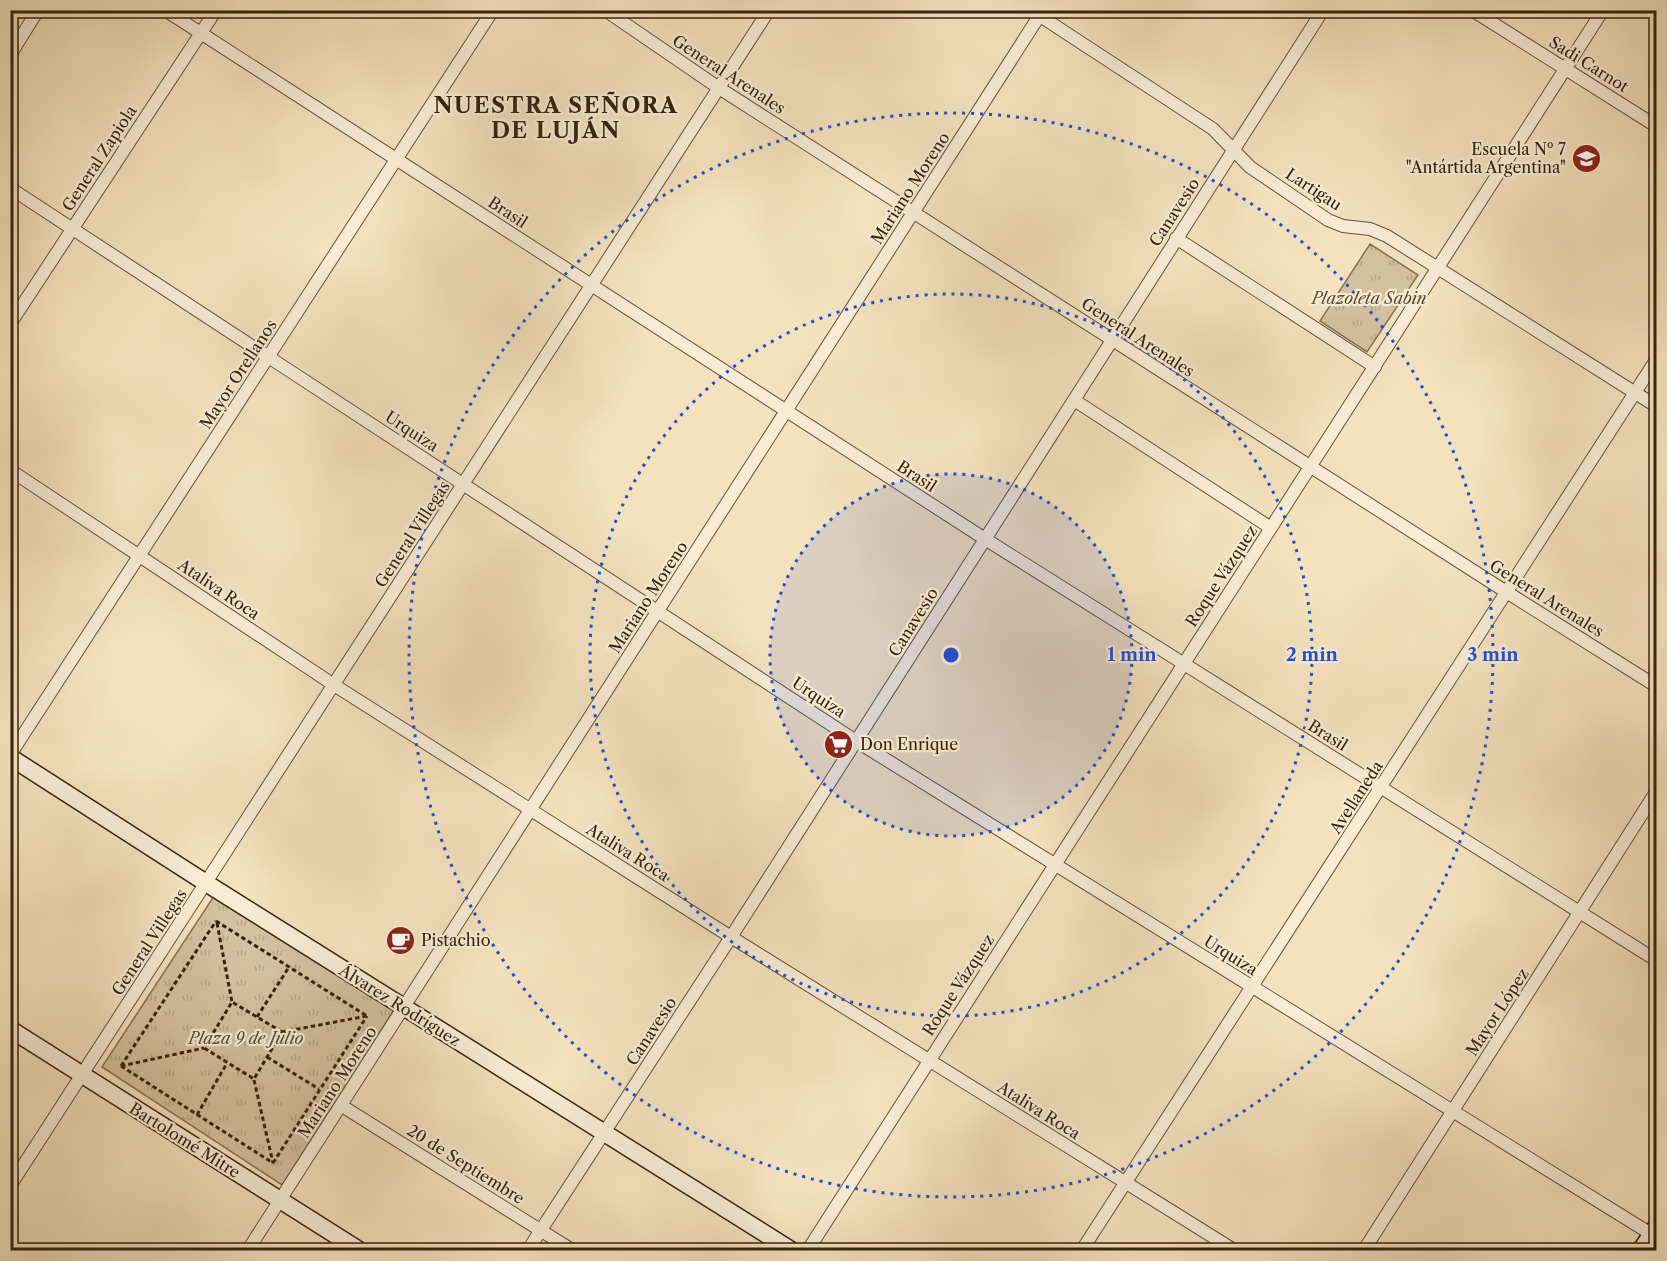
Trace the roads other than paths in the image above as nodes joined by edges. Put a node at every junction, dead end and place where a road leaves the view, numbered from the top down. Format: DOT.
graph roads {
  1 [pos="38,10"];
  2 [pos="165,10"];
  3 [pos="216,10"];
  4 [pos="493,10"];
  5 [pos="604,10"];
  6 [pos="769,10"];
  7 [pos="1323,10"];
  8 [pos="1473,10"];
  9 [pos="1603,10"];
  10 [pos="1038,12"];
  11 [pos="201,33"];
  12 [pos="10,55"];
  13 [pos="1566,69"];
  14 [pos="720,88"];
  15 [pos="1656,126"];
  16 [pos="1233,151"];
  17 [pos="397,160"];
  18 [pos="10,188"];
  19 [pos="914,212"];
  20 [pos="73,229"];
  21 [pos="1176,238"];
  22 [pos="1438,268"];
  23 [pos="592,286"];
  24 [pos="10,324"];
  25 [pos="1112,339"];
  26 [pos="268,357"];
  27 [pos="1656,360"];
  28 [pos="1375,367"];
  29 [pos="1636,393"];
  30 [pos="1074,400"];
  31 [pos="1656,406"];
  32 [pos="786,411"];
  33 [pos="1311,467"];
  34 [pos="10,470"];
  35 [pos="464,484"];
  36 [pos="1271,528"];
  37 [pos="985,539"];
  38 [pos="140,556"];
  39 [pos="1508,593"];
  40 [pos="658,612"];
  41 [pos="1184,664"];
  42 [pos="334,685"];
  43 [pos="1656,686"];
  44 [pos="856,741"];
  45 [pos="10,756"];
  46 [pos="1382,788"];
  47 [pos="1656,792"];
  48 [pos="531,810"];
  49 [pos="1055,865"];
  50 [pos="206,883"];
  51 [pos="1580,912"];
  52 [pos="731,937"];
  53 [pos="1656,960"];
  54 [pos="1252,988"];
  55 [pos="405,1008"];
  56 [pos="10,1029"];
  57 [pos="930,1060"];
  58 [pos="83,1075"];
  59 [pos="342,1106"];
  60 [pos="1453,1112"];
  61 [pos="604,1133"];
  62 [pos="1126,1183"];
  63 [pos="10,1186"];
  64 [pos="281,1201"];
  65 [pos="541,1231"];
  66 [pos="1655,1233"];
  67 [pos="248,1251"];
  68 [pos="359,1251"];
  69 [pos="528,1251"];
  70 [pos="572,1251"];
  71 [pos="791,1251"];
  72 [pos="808,1251"];
  73 [pos="1082,1251"];
  74 [pos="1234,1251"];
  75 [pos="1364,1251"];
  76 [pos="1641,1251"];
  1 -- 12 [label="street"];
  2 -- 11 [label="street, Brasil"];
  3 -- 11 [label="street, General Zapiola"];
  4 -- 17 [label="street, Mayor Orellanos"];
  5 -- 14 [label="street, General Arenales"];
  6 -- 14 [label="street, General Villegas"];
  7 -- 16 [label="street, Canavesio"];
  8 -- 13 [label="street, Sadi Carnot"];
  9 -- 13 [label="street, Roque Vázquez"];
  10 -- 16 [label="street, Lartigau"];
  10 -- 19 [label="street, Mariano Moreno"];
  11 -- 17 [label="street, Brasil"];
  11 -- 20 [label="street, General Zapiola"];
  13 -- 15 [label="street, Sadi Carnot"];
  13 -- 22 [label="street, Roque Vázquez"];
  14 -- 19 [label="street, General Arenales"];
  14 -- 23 [label="street, General Villegas"];
  16 -- 21 [label="street, Canavesio"];
  16 -- 22 [label="street, Lartigau"];
  17 -- 23 [label="street, Brasil"];
  17 -- 26 [label="street, Mayor Orellanos"];
  18 -- 20 [label="street, Urquiza"];
  19 -- 25 [label="street, General Arenales"];
  19 -- 32 [label="street, Mariano Moreno"];
  20 -- 24 [label="street, General Zapiola"];
  20 -- 26 [label="street, Urquiza"];
  21 -- 25 [label="street, Canavesio"];
  21 -- 28 [label="street"];
  22 -- 28 [label="street, Roque Vázquez"];
  22 -- 29 [label="street, Lartigau"];
  23 -- 32 [label="street, Brasil"];
  23 -- 35 [label="street, General Villegas"];
  25 -- 30 [label="street, Canavesio"];
  25 -- 33 [label="street, General Arenales"];
  26 -- 35 [label="street, Urquiza"];
  26 -- 38 [label="street, Mayor Orellanos"];
  27 -- 29 [label="street, Avellaneda"];
  28 -- 33 [label="street, Roque Vázquez"];
  29 -- 31 [label="street, Lartigau"];
  29 -- 39 [label="street, Avellaneda"];
  30 -- 36 [label="street"];
  30 -- 37 [label="street, Canavesio"];
  32 -- 37 [label="street, Brasil"];
  32 -- 40 [label="street, Mariano Moreno"];
  33 -- 36 [label="street, Roque Vázquez"];
  33 -- 39 [label="street, General Arenales"];
  34 -- 38 [label="street, Ataliva Roca"];
  35 -- 40 [label="street, Urquiza"];
  35 -- 42 [label="street, General Villegas"];
  36 -- 41 [label="street, Roque Vázquez"];
  37 -- 41 [label="street, Brasil"];
  37 -- 44 [label="street, Canavesio"];
  38 -- 42 [label="street, Ataliva Roca"];
  38 -- 45 [label="street, Mayor Orellanos"];
  39 -- 43 [label="street, General Arenales"];
  39 -- 46 [label="street, Avellaneda"];
  40 -- 44 [label="street, Urquiza"];
  40 -- 48 [label="street, Mariano Moreno"];
  41 -- 46 [label="street, Brasil"];
  41 -- 49 [label="street, Roque Vázquez"];
  42 -- 48 [label="street, Ataliva Roca"];
  42 -- 50 [label="street, General Villegas"];
  44 -- 49 [label="street, Urquiza"];
  44 -- 52 [label="street, Canavesio"];
  45 -- 50 [label="main road, Álvarez Rodríguez"];
  46 -- 51 [label="street, Brasil"];
  46 -- 54 [label="street, Avellaneda"];
  47 -- 51 [label="street, Mayor López"];
  48 -- 52 [label="street, Ataliva Roca"];
  48 -- 55 [label="street, Mariano Moreno"];
  49 -- 54 [label="street, Urquiza"];
  49 -- 57 [label="street, Roque Vázquez"];
  50 -- 55 [label="main road, Álvarez Rodríguez"];
  50 -- 58 [label="street, General Villegas"];
  51 -- 53 [label="street, Brasil"];
  51 -- 60 [label="street, Mayor López"];
  52 -- 57 [label="street, Ataliva Roca"];
  52 -- 61 [label="street, Canavesio"];
  54 -- 60 [label="street, Urquiza"];
  54 -- 62 [label="street, Avellaneda"];
  55 -- 59 [label="street, Mariano Moreno"];
  55 -- 61 [label="main road, Álvarez Rodríguez"];
  56 -- 58 [label="main road, Bartolomé Mitre"];
  57 -- 62 [label="street, Ataliva Roca"];
  57 -- 72 [label="street, Roque Vázquez"];
  58 -- 63 [label="street, General Villegas"];
  58 -- 64 [label="main road, Bartolomé Mitre"];
  59 -- 64 [label="street, Mariano Moreno"];
  59 -- 65 [label="street, 20 de Septiembre"];
  60 -- 66 [label="street, Urquiza"];
  60 -- 75 [label="street, Mayor López"];
  61 -- 65 [label="street, Canavesio"];
  61 -- 71 [label="main road, Álvarez Rodríguez"];
  62 -- 73 [label="street, Avellaneda"];
  62 -- 74 [label="street, Ataliva Roca"];
  64 -- 67 [label="street, Mariano Moreno"];
  64 -- 68 [label="main road, Bartolomé Mitre"];
  65 -- 69 [label="street, Canavesio"];
  65 -- 70 [label="street, 20 de Septiembre"];
  66 -- 76 [label="main road"];
}
